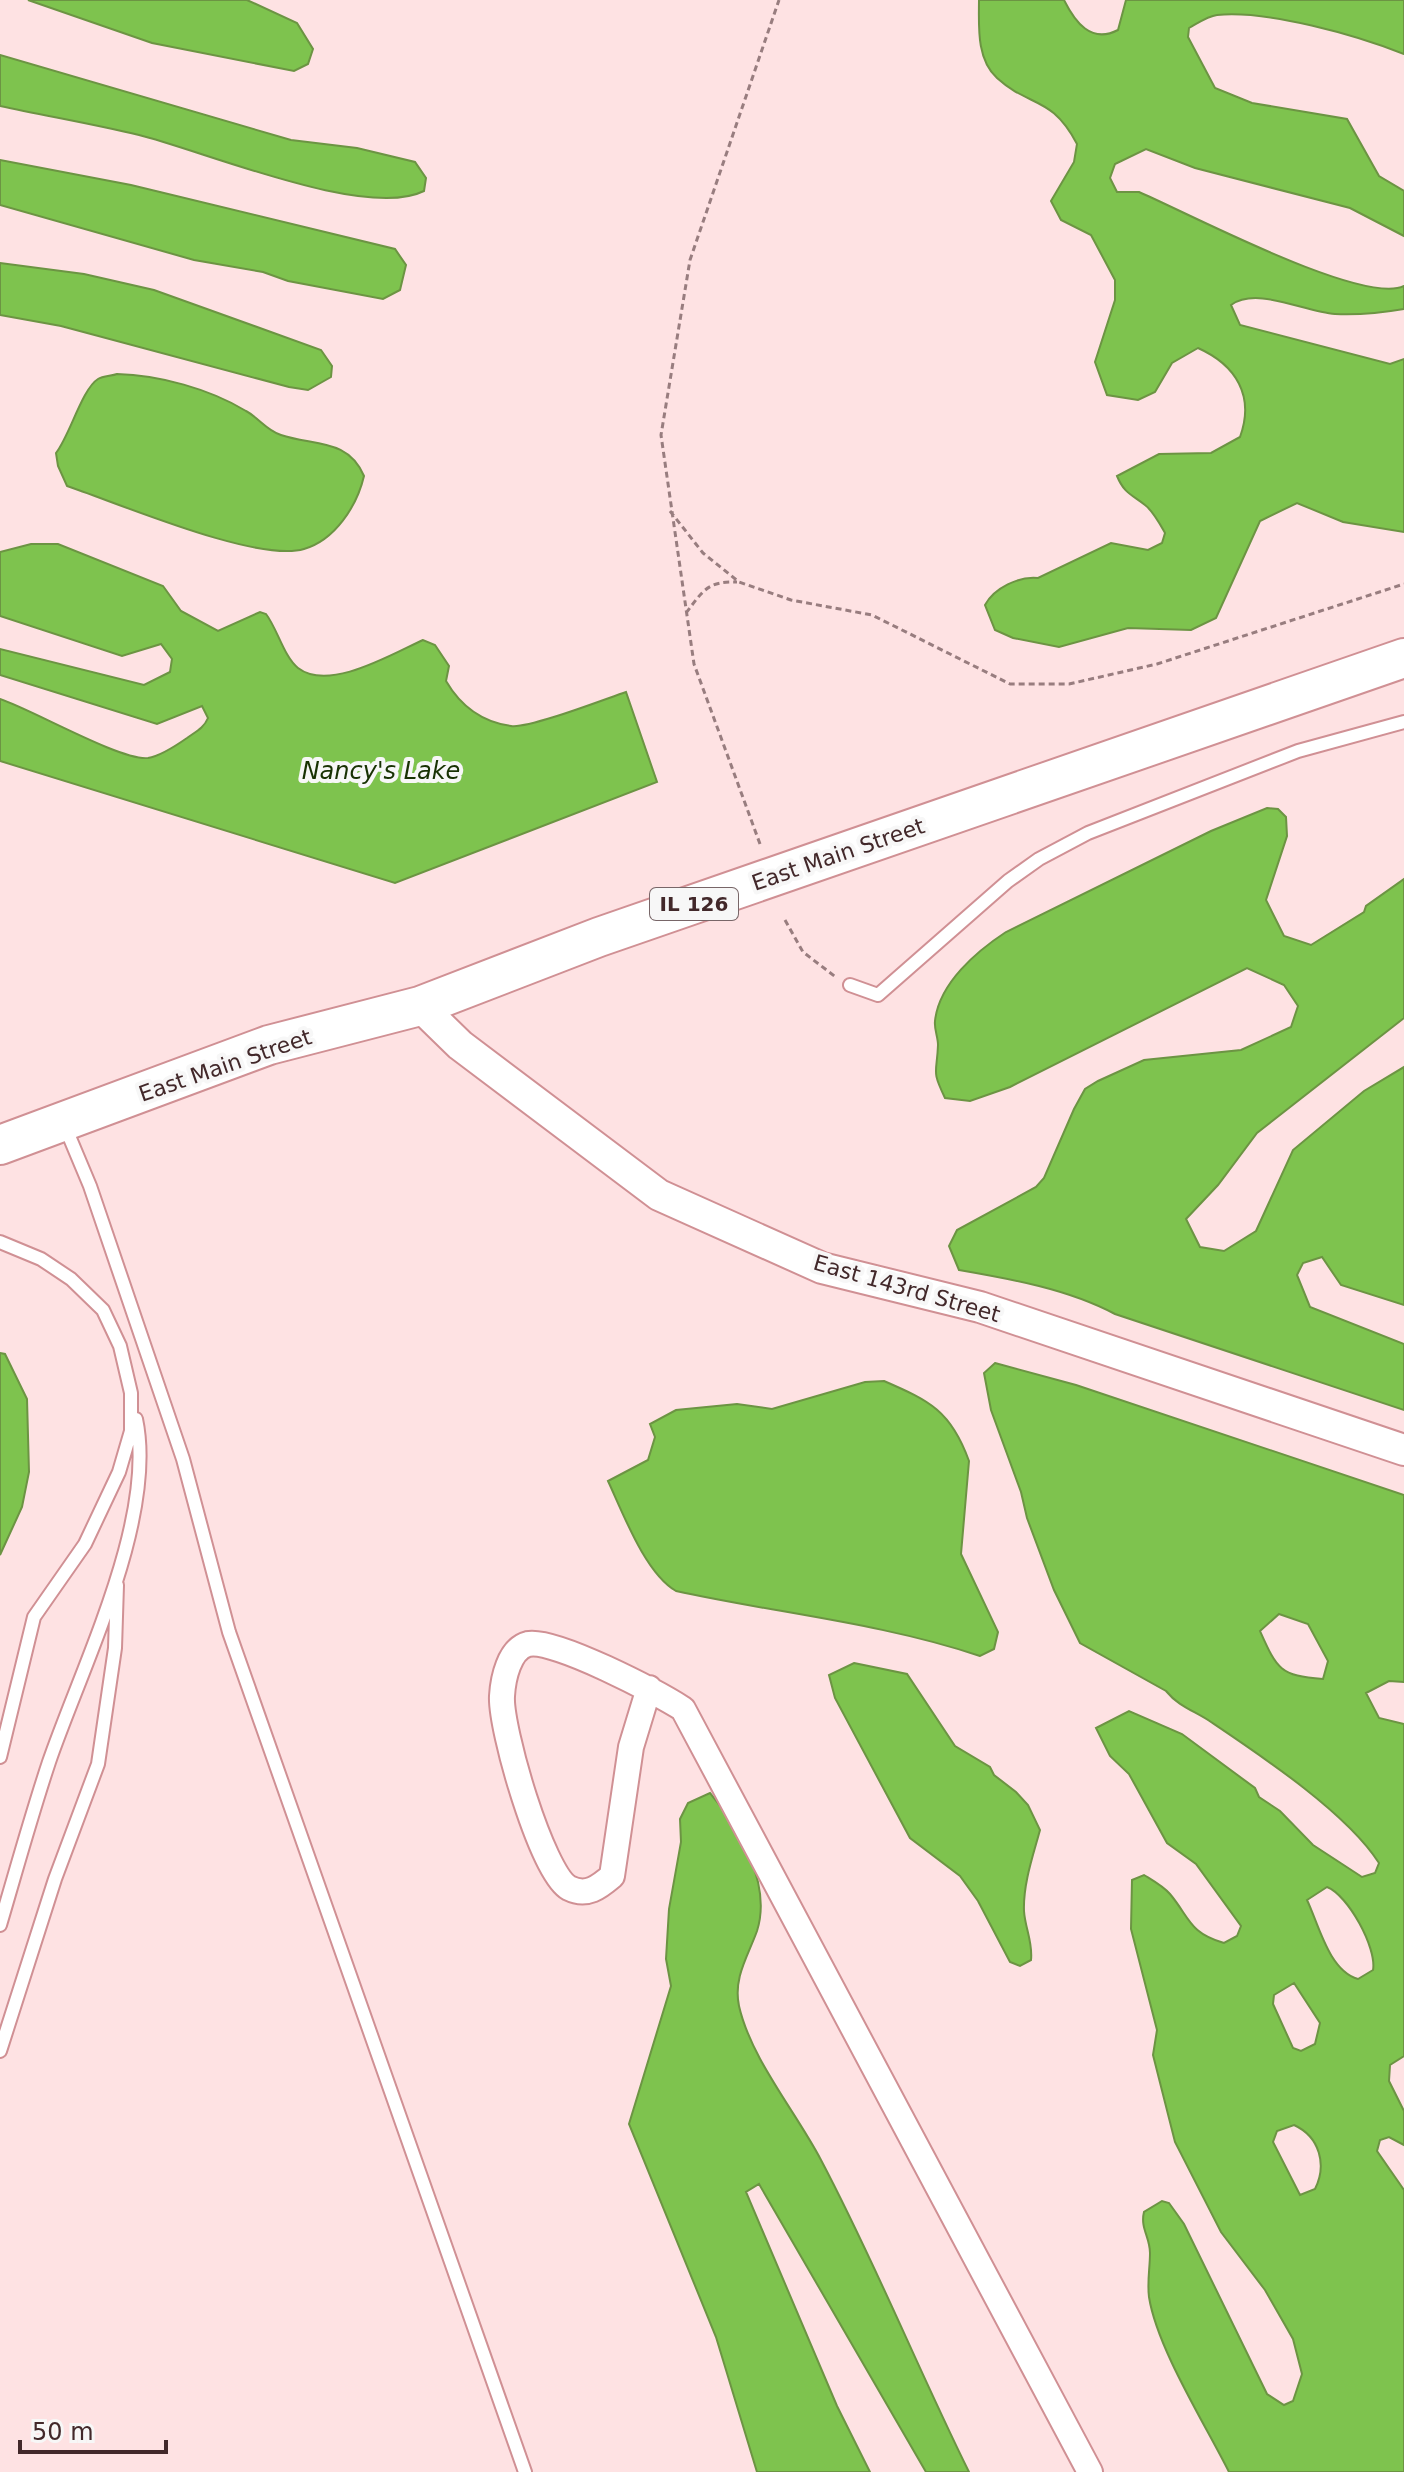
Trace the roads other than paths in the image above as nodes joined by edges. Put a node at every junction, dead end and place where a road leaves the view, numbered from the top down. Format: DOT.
graph roads {
  1 [pos="1404,658"];
  2 [pos="1404,722"];
  3 [pos="850,985"];
  4 [pos="420,1006"];
  5 [pos="64,1123"];
  6 [pos="0,1145"];
  7 [pos="0,1242"];
  8 [pos="131,1393"];
  9 [pos="1404,1450"];
  10 [pos="118,1574"];
  11 [pos="649,1688"];
  12 [pos="0,1757"];
  13 [pos="0,1925"];
  14 [pos="0,2051"];
  15 [pos="525,2472"];
  16 [pos="1090,2472"];
  1 -- 4 [label="main road, East Main Street / IL 126"];
  2 -- 3 [label="lane"];
  4 -- 5 [label="main road, East Main Street / IL 126"];
  4 -- 9 [label="street, East 143rd Street"];
  5 -- 6 [label="main road, East Main Street / IL 126"];
  5 -- 15 [label="lane"];
  7 -- 8 [label="lane"];
  8 -- 10 [label="lane"];
  8 -- 12 [label="lane"];
  10 -- 13 [label="lane"];
  10 -- 14 [label="lane"];
  11 -- 11 [label="street"];
  11 -- 16 [label="street"];
}
